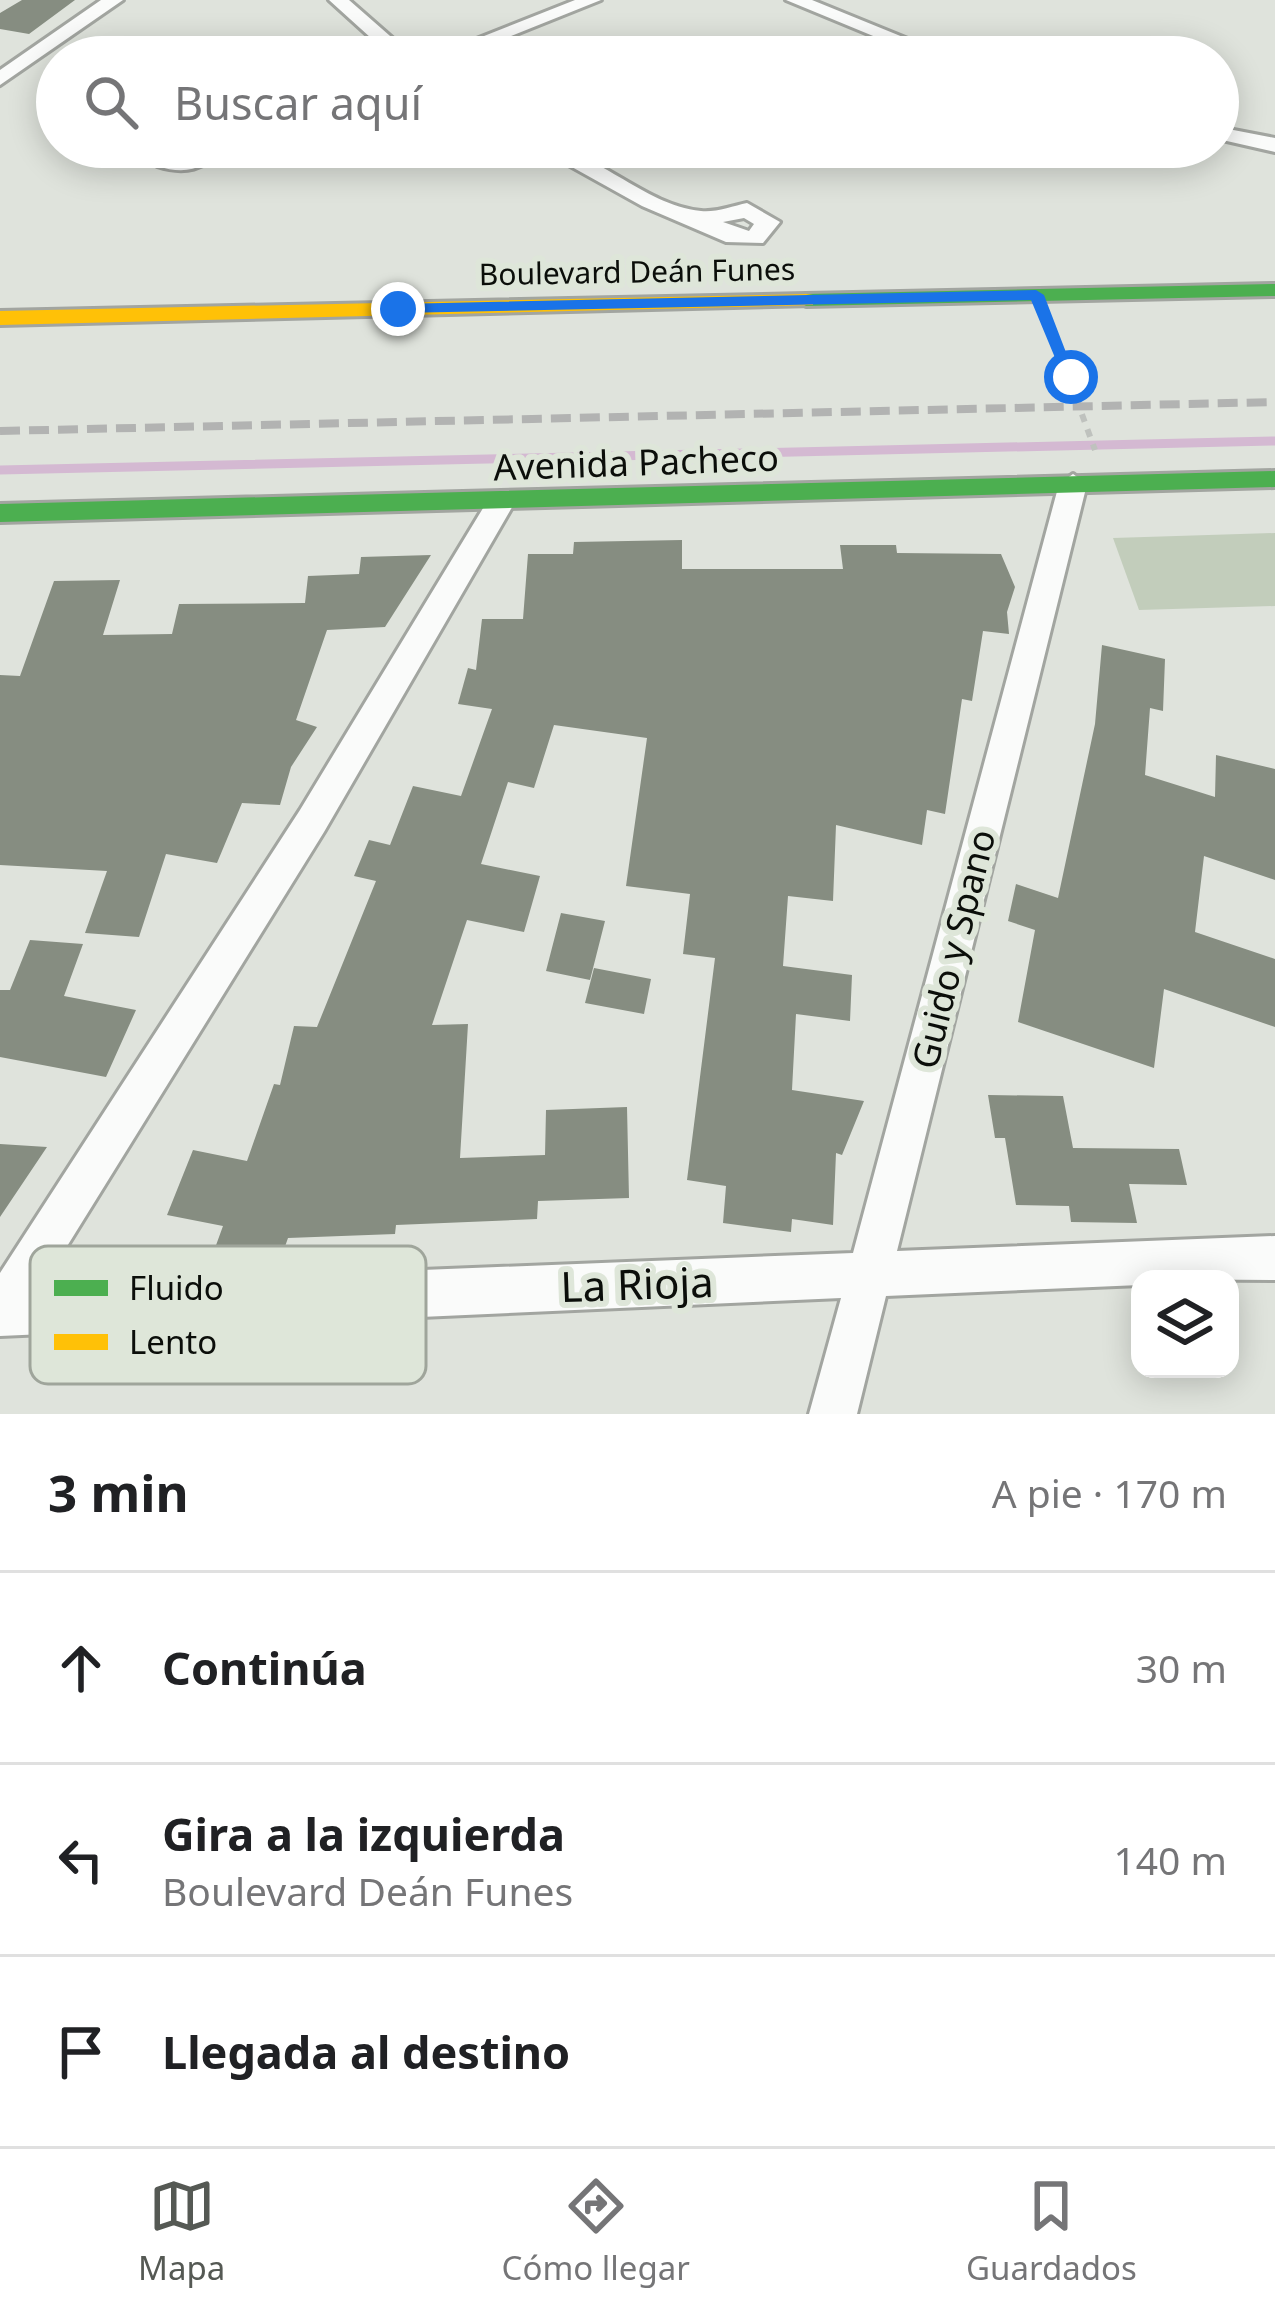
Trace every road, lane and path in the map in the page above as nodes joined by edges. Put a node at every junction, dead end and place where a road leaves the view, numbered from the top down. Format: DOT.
graph roads {
  1 [pos="114,0"];
  2 [pos="338,0"];
  3 [pos="592,0"];
  4 [pos="795,0"];
  5 [pos="62,36"];
  6 [pos="380,36"];
  7 [pos="497,36"];
  8 [pos="888,36"];
  9 [pos="36,54"];
  10 [pos="0,79"];
  11 [pos="1239,138"];
  12 [pos="1275,146"];
  13 [pos="586,168"];
  14 [pos="700,219"];
  15 [pos="1275,269"];
  16 [pos="1275,290"];
  17 [pos="1036,295"];
  18 [pos="0,297"];
  19 [pos="0,319"];
  20 [pos="1092,436"];
  21 [pos="1275,478"];
  22 [pos="1073,484"];
  23 [pos="500,502"];
  24 [pos="0,513"];
  25 [pos="42,1246"];
  26 [pos="1275,1258"];
  27 [pos="30,1265"];
  28 [pos="869,1274"];
  29 [pos="426,1293"];
  30 [pos="1,1311"];
  31 [pos="833,1414"];
  1 -- 5 [label="street"];
  2 -- 6 [label="street"];
  3 -- 7 [label="street"];
  4 -- 8 [label="street"];
  9 -- 10 [label="street"];
  11 -- 12 [label="street"];
  13 -- 14 [label="street"];
  15 -- 18 [label="main road, Boulevard Deán Funes"];
  16 -- 17 [label="main road, Boulevard Deán Funes"];
  17 -- 19 [label="main road, Boulevard Deán Funes"];
  17 -- 20 [label="path"];
  21 -- 22 [label="main road, Avenida Pacheco"];
  22 -- 23 [label="main road, Avenida Pacheco"];
  22 -- 28 [label="street, Guido y Spano"];
  23 -- 24 [label="main road, Avenida Pacheco"];
  23 -- 25 [label="street"];
  26 -- 28 [label="street, La Rioja"];
  27 -- 30 [label="street"];
  28 -- 29 [label="street, La Rioja"];
  28 -- 31 [label="street, Guido y Spano"];
}
